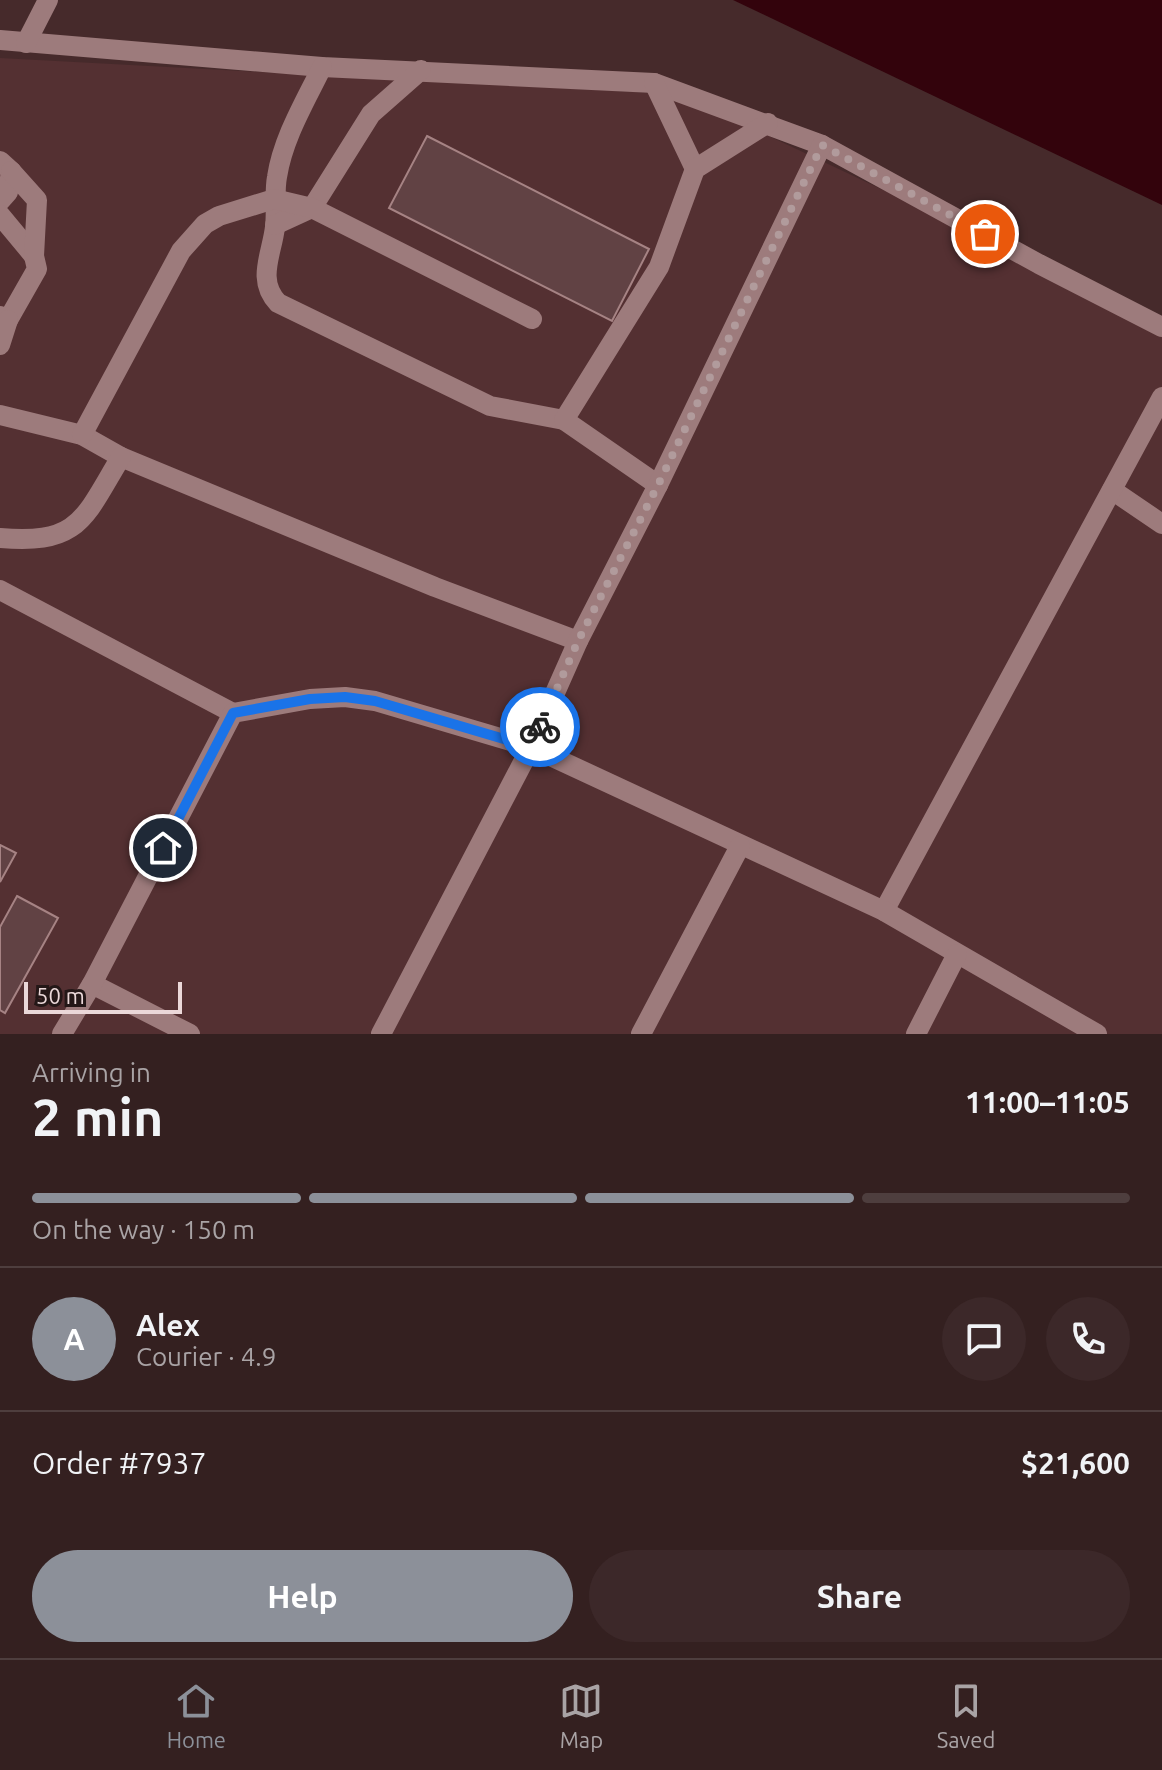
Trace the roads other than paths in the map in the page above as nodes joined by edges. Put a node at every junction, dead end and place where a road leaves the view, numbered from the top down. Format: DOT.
graph roads {
  1 [pos="48,0"];
  2 [pos="0,40"];
  3 [pos="26,43"];
  4 [pos="322,67"];
  5 [pos="421,70"];
  6 [pos="654,83"];
  7 [pos="768,123"];
  8 [pos="822,145"];
  9 [pos="6,166"];
  10 [pos="695,169"];
  11 [pos="274,199"];
  12 [pos="0,201"];
  13 [pos="312,208"];
  14 [pos="0,215"];
  15 [pos="275,225"];
  16 [pos="34,256"];
  17 [pos="4,318"];
  18 [pos="532,319"];
  19 [pos="1162,327"];
  20 [pos="0,345"];
  21 [pos="1162,397"];
  22 [pos="0,415"];
  23 [pos="564,420"];
  24 [pos="82,435"];
  25 [pos="121,457"];
  26 [pos="658,485"];
  27 [pos="1112,490"];
  28 [pos="1162,524"];
  29 [pos="0,538"];
  30 [pos="0,590"];
  31 [pos="578,641"];
  32 [pos="233,713"];
  33 [pos="531,747"];
  34 [pos="740,846"];
  35 [pos="884,911"];
  36 [pos="957,954"];
  37 [pos="92,984"];
  38 [pos="62,1034"];
  39 [pos="190,1034"];
  40 [pos="381,1034"];
  41 [pos="641,1034"];
  42 [pos="916,1034"];
  43 [pos="1097,1034"];
  1 -- 3 [label="street"];
  2 -- 3 [label="street"];
  3 -- 4 [label="street"];
  4 -- 5 [label="street"];
  4 -- 11 [label="street"];
  5 -- 6 [label="street"];
  5 -- 13 [label="street"];
  6 -- 7 [label="street"];
  6 -- 10 [label="street"];
  7 -- 8 [label="street"];
  7 -- 10 [label="street"];
  8 -- 19 [label="street"];
  8 -- 26 [label="street"];
  9 -- 12 [label="street"];
  9 -- 16 [label="street"];
  10 -- 23 [label="street"];
  11 -- 13 [label="street"];
  11 -- 15 [label="street"];
  11 -- 24 [label="street"];
  13 -- 15 [label="street"];
  13 -- 18 [label="street"];
  14 -- 16 [label="street"];
  15 -- 23 [label="street"];
  16 -- 17 [label="street"];
  17 -- 20 [label="street"];
  21 -- 27 [label="street"];
  22 -- 24 [label="street"];
  23 -- 26 [label="street"];
  24 -- 25 [label="street"];
  25 -- 29 [label="street"];
  25 -- 31 [label="street"];
  26 -- 31 [label="street"];
  27 -- 28 [label="street"];
  27 -- 35 [label="street"];
  30 -- 32 [label="street"];
  31 -- 33 [label="street"];
  32 -- 33 [label="street"];
  32 -- 37 [label="street"];
  33 -- 34 [label="street"];
  33 -- 40 [label="street"];
  34 -- 35 [label="street"];
  34 -- 41 [label="street"];
  35 -- 36 [label="street"];
  36 -- 42 [label="street"];
  36 -- 43 [label="street"];
  37 -- 38 [label="street"];
  37 -- 39 [label="street"];
}
